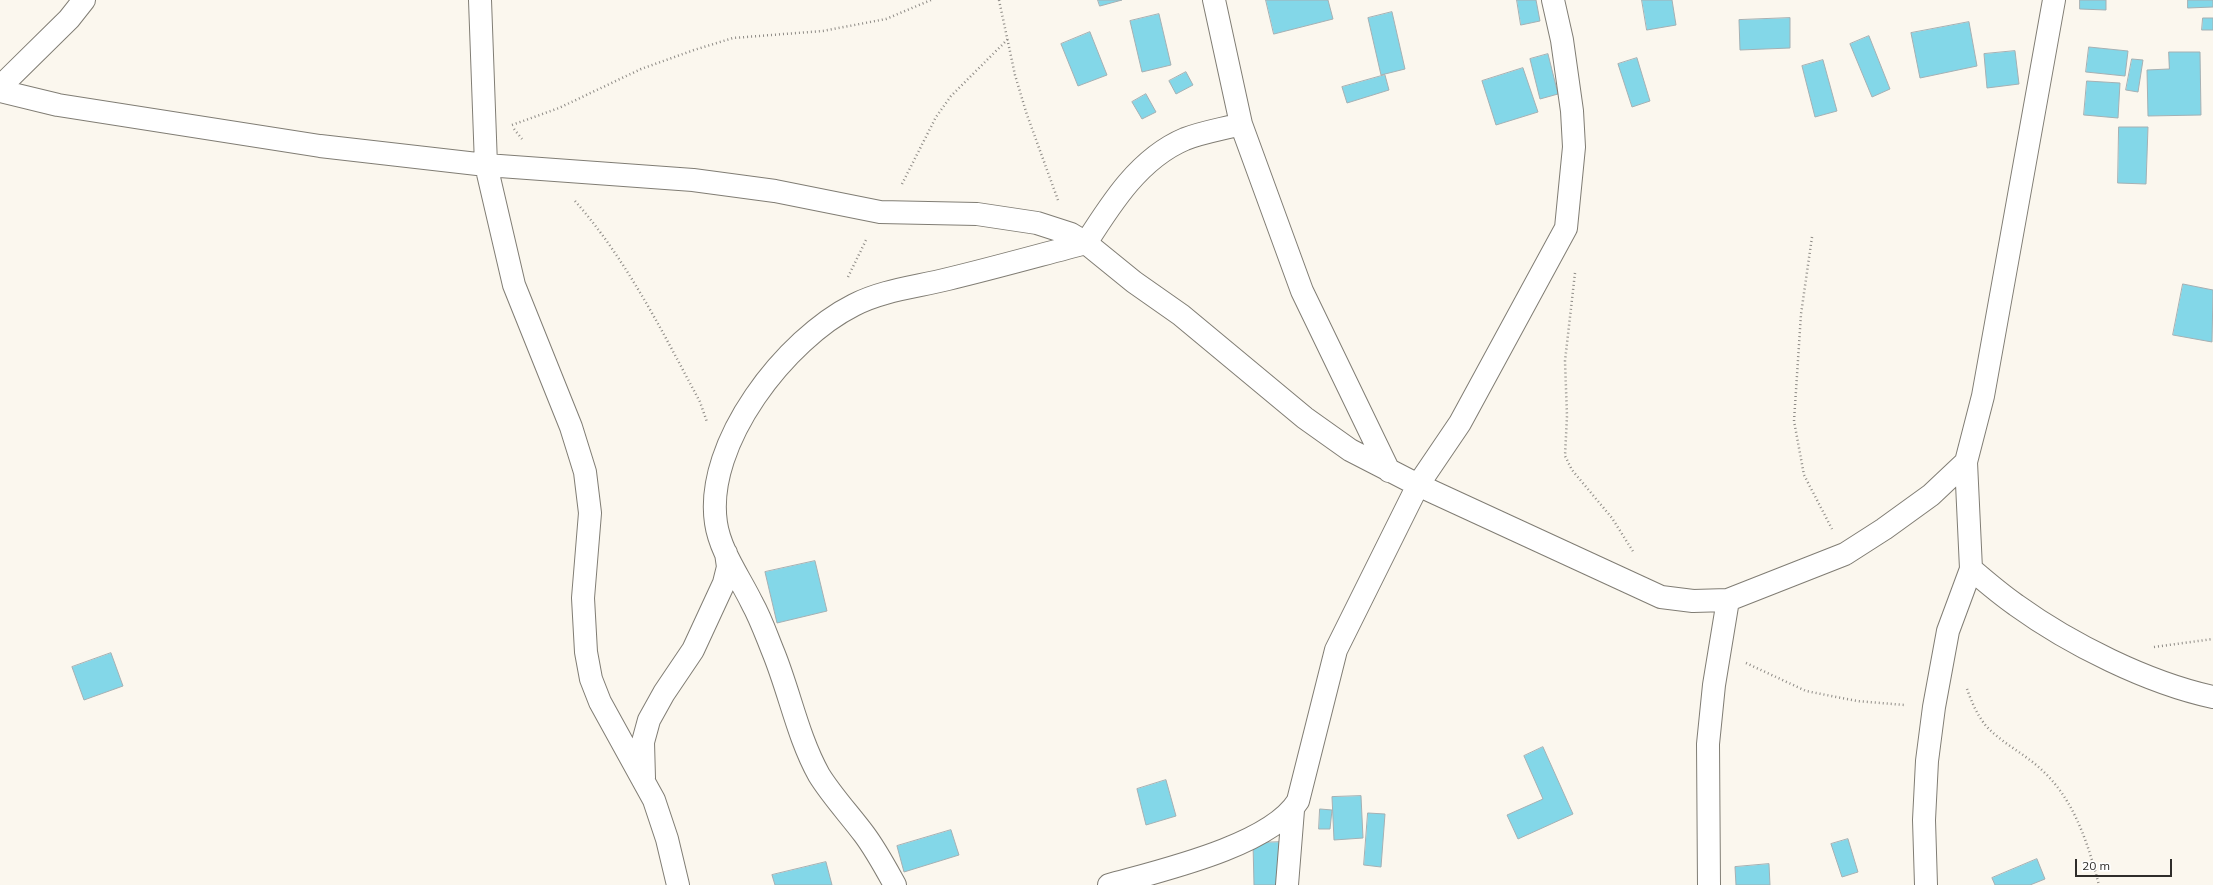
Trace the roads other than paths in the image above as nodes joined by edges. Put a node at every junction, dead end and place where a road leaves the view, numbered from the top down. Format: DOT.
graph roads {
  1 [pos="84,0"];
  2 [pos="480,0"];
  3 [pos="1214,0"];
  4 [pos="1553,0"];
  5 [pos="2054,0"];
  6 [pos="0,87"];
  7 [pos="0,91"];
  8 [pos="1241,124"];
  9 [pos="486,165"];
  10 [pos="1079,238"];
  11 [pos="1966,462"];
  12 [pos="1389,471"];
  13 [pos="1418,486"];
  14 [pos="725,550"];
  15 [pos="1970,569"];
  16 [pos="1728,600"];
  17 [pos="2213,697"];
  18 [pos="644,779"];
  19 [pos="1293,810"];
  20 [pos="678,885"];
  21 [pos="895,885"];
  22 [pos="1108,885"];
  23 [pos="1287,885"];
  24 [pos="1709,885"];
  25 [pos="1926,885"];
  1 -- 6 [label="street"];
  2 -- 9 [label="street"];
  3 -- 8 [label="street"];
  4 -- 13 [label="street"];
  5 -- 11 [label="street"];
  7 -- 9 [label="street"];
  8 -- 10 [label="street"];
  8 -- 12 [label="street"];
  9 -- 10 [label="street"];
  9 -- 18 [label="street"];
  10 -- 12 [label="street"];
  10 -- 14 [label="street"];
  11 -- 15 [label="street"];
  11 -- 16 [label="street"];
  12 -- 13 [label="street"];
  13 -- 16 [label="street"];
  13 -- 19 [label="street"];
  14 -- 18 [label="street"];
  14 -- 21 [label="street"];
  15 -- 17 [label="street"];
  15 -- 25 [label="street"];
  16 -- 24 [label="street"];
  18 -- 20 [label="street"];
  19 -- 22 [label="street"];
  19 -- 23 [label="street"];
}
